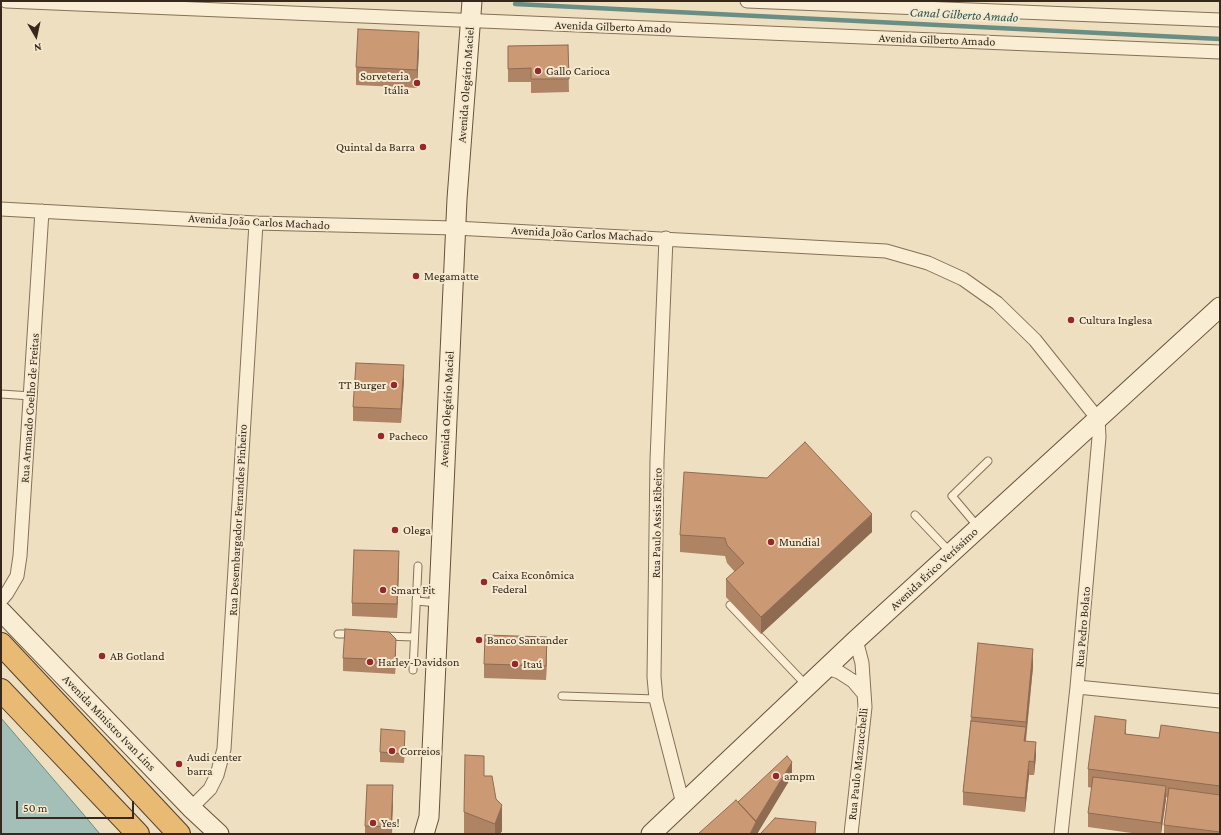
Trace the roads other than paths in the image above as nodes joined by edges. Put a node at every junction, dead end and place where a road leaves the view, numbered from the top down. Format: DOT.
graph roads {
  1 [pos="6,1"];
  2 [pos="472,1"];
  3 [pos="747,1"];
  4 [pos="1220,20"];
  5 [pos="471,21"];
  6 [pos="1220,52"];
  7 [pos="1,209"];
  8 [pos="42,211"];
  9 [pos="256,223"];
  10 [pos="455,228"];
  11 [pos="666,238"];
  12 [pos="1220,307"];
  13 [pos="1,394"];
  14 [pos="31,396"];
  15 [pos="1098,419"];
  16 [pos="988,461"];
  17 [pos="915,515"];
  18 [pos="979,528"];
  19 [pos="951,554"];
  20 [pos="418,566"];
  21 [pos="1,600"];
  22 [pos="416,601"];
  23 [pos="438,603"];
  24 [pos="730,605"];
  25 [pos="1,611"];
  26 [pos="338,634"];
  27 [pos="361,635"];
  28 [pos="376,635"];
  29 [pos="414,637"];
  30 [pos="856,640"];
  31 [pos="1,644"];
  32 [pos="828,668"];
  33 [pos="413,670"];
  34 [pos="807,686"];
  35 [pos="1077,687"];
  36 [pos="1,690"];
  37 [pos="864,694"];
  38 [pos="562,696"];
  39 [pos="656,699"];
  40 [pos="1220,701"];
  41 [pos="683,804"];
  42 [pos="191,808"];
  43 [pos="428,828"];
  44 [pos="133,830"];
  45 [pos="178,832"];
  46 [pos="219,834"];
  47 [pos="651,834"];
  48 [pos="851,834"];
  49 [pos="1061,834"];
  1 -- 5 [label="street, Avenida Gilberto Amado"];
  2 -- 5 [label="main road, Avenida Olegário Maciel"];
  3 -- 4 [label="street"];
  5 -- 6 [label="street, Avenida Gilberto Amado"];
  5 -- 10 [label="main road, Avenida Olegário Maciel"];
  7 -- 8 [label="street, Avenida João Carlos Machado"];
  8 -- 9 [label="street, Avenida João Carlos Machado"];
  8 -- 14 [label="street, Rua Armando Coelho de Freitas"];
  9 -- 10 [label="street, Avenida João Carlos Machado"];
  9 -- 42 [label="street, Rua Desembargador Fernandes Pinheiro"];
  10 -- 11 [label="street, Avenida João Carlos Machado"];
  10 -- 23 [label="main road, Avenida Olegário Maciel"];
  11 -- 15 [label="street, Avenida João Carlos Machado"];
  11 -- 39 [label="street, Rua Paulo Assis Ribeiro"];
  12 -- 15 [label="main road, Avenida Érico Veríssimo"];
  13 -- 14 [label="lane"];
  14 -- 21 [label="street, Rua Armando Coelho de Freitas"];
  15 -- 18 [label="main road, Avenida Érico Veríssimo"];
  15 -- 35 [label="street, Rua Pedro Bolato"];
  16 -- 18 [label="lane"];
  17 -- 19 [label="lane"];
  18 -- 19 [label="main road, Avenida Érico Veríssimo"];
  19 -- 30 [label="main road, Avenida Érico Veríssimo"];
  20 -- 22 [label="lane"];
  22 -- 23 [label="lane"];
  22 -- 29 [label="lane"];
  23 -- 43 [label="main road, Avenida Olegário Maciel"];
  24 -- 34 [label="lane"];
  25 -- 42 [label="main road, Avenida Ministro Ivan Lins"];
  26 -- 27 [label="lane"];
  28 -- 29 [label="lane"];
  29 -- 33 [label="lane"];
  30 -- 32 [label="main road, Avenida Érico Veríssimo"];
  30 -- 37 [label="street, Rua Paulo Mazzucchelli"];
  31 -- 45 [label="highway, Avenida Ministro Ivan Lins"];
  32 -- 34 [label="main road, Avenida Érico Veríssimo"];
  32 -- 37 [label="street, Rua Paulo Mazzucchelli"];
  34 -- 41 [label="main road, Avenida Érico Veríssimo"];
  35 -- 40 [label="street"];
  35 -- 49 [label="street, Rua Pedro Bolato"];
  36 -- 44 [label="highway"];
  37 -- 48 [label="street, Rua Paulo Mazzucchelli"];
  38 -- 39 [label="lane"];
  39 -- 41 [label="street, Rua Paulo Assis Ribeiro"];
  41 -- 47 [label="main road, Avenida Érico Veríssimo"];
  42 -- 46 [label="main road, Avenida Ministro Ivan Lins"];
}
